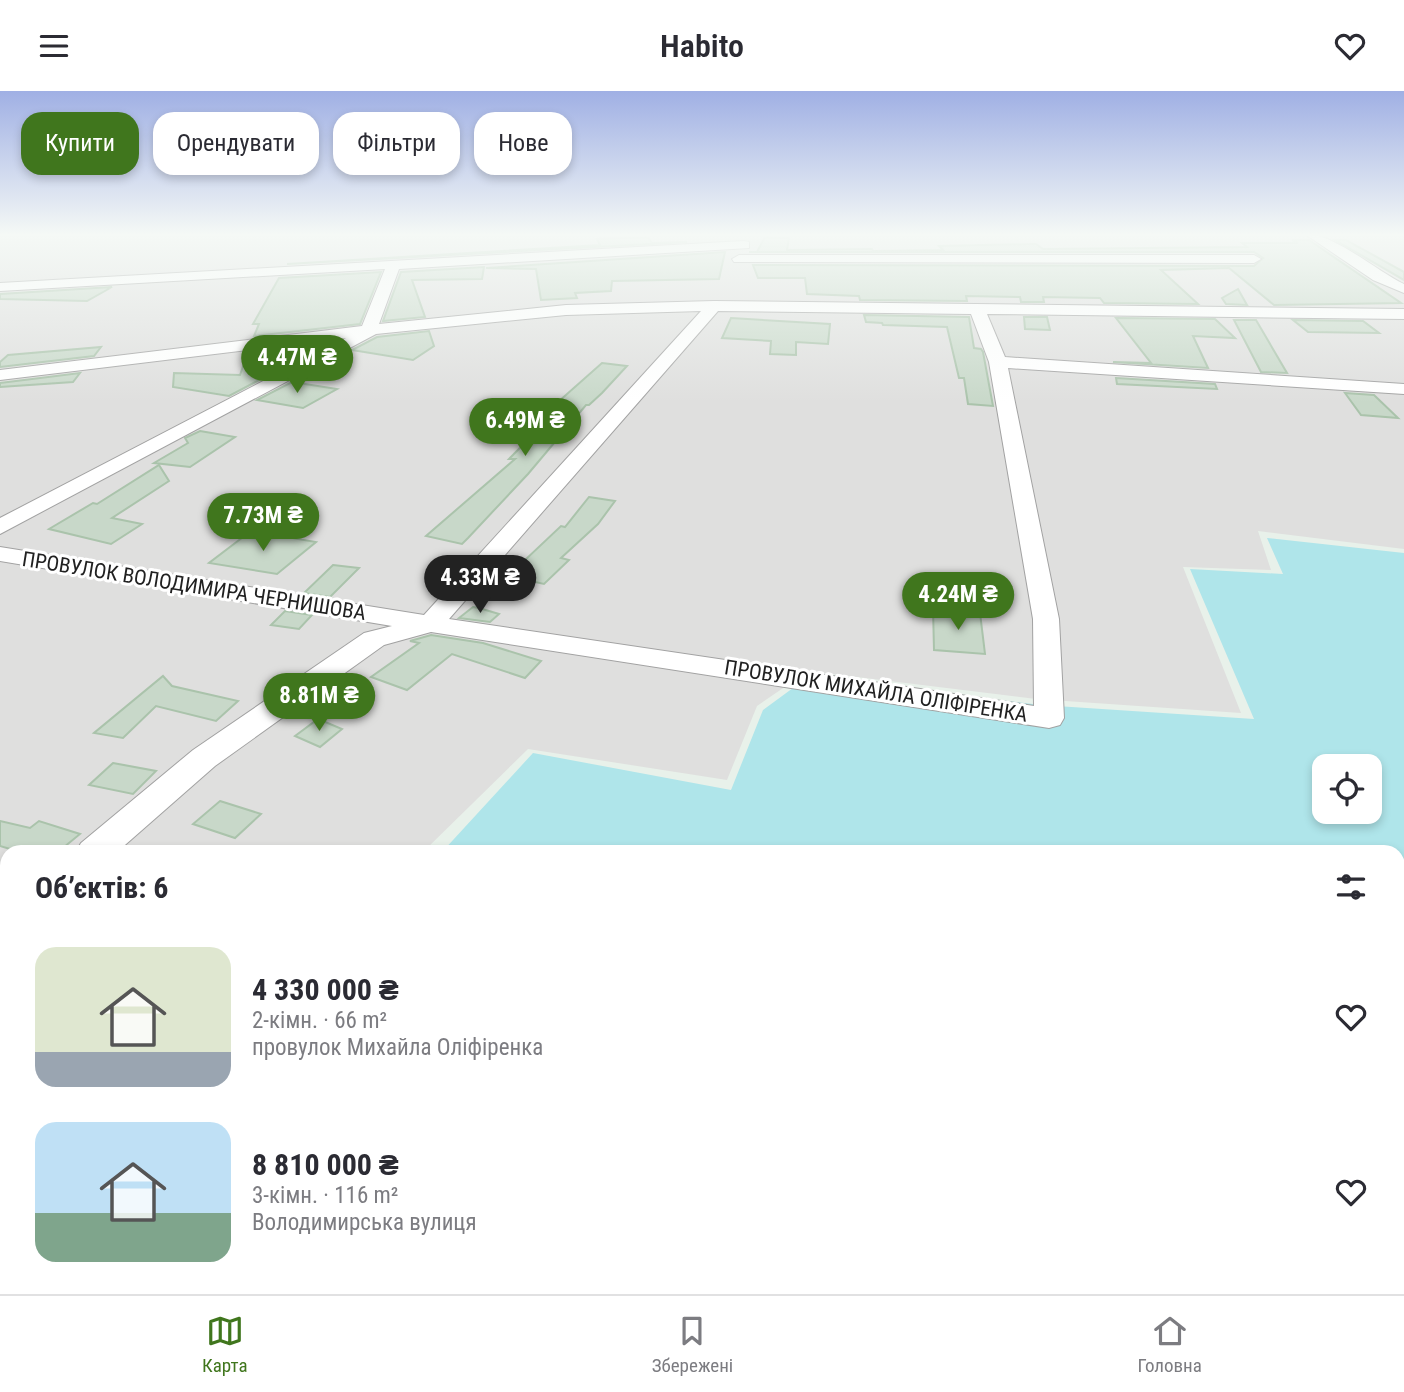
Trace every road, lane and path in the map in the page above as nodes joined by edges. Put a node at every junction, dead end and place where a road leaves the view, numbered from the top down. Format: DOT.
graph roads {
  1 [pos="383,290"];
  2 [pos="730,290"];
  3 [pos="722,306"];
  4 [pos="977,308"];
  5 [pos="1404,314"];
  6 [pos="369,332"];
  7 [pos="998,362"];
  8 [pos="0,375"];
  9 [pos="1404,389"];
  10 [pos="0,527"];
  11 [pos="0,554"];
  12 [pos="430,624"];
  13 [pos="102,845"];
  1 -- 6 [label="street"];
  2 -- 3 [label="street"];
  3 -- 4 [label="street"];
  3 -- 6 [label="street"];
  3 -- 12 [label="street"];
  4 -- 5 [label="street"];
  4 -- 7 [label="street, ПРОВУЛОК МИХАЙЛА ОЛІФІРЕНКА"];
  6 -- 8 [label="street"];
  6 -- 10 [label="street"];
  7 -- 9 [label="street"];
  7 -- 12 [label="street, ПРОВУЛОК МИХАЙЛА ОЛІФІРЕНКА"];
  11 -- 12 [label="street, ПРОВУЛОК ВОЛОДИМИРА ЧЕРНИШОВА"];
  12 -- 13 [label="street"];
}
